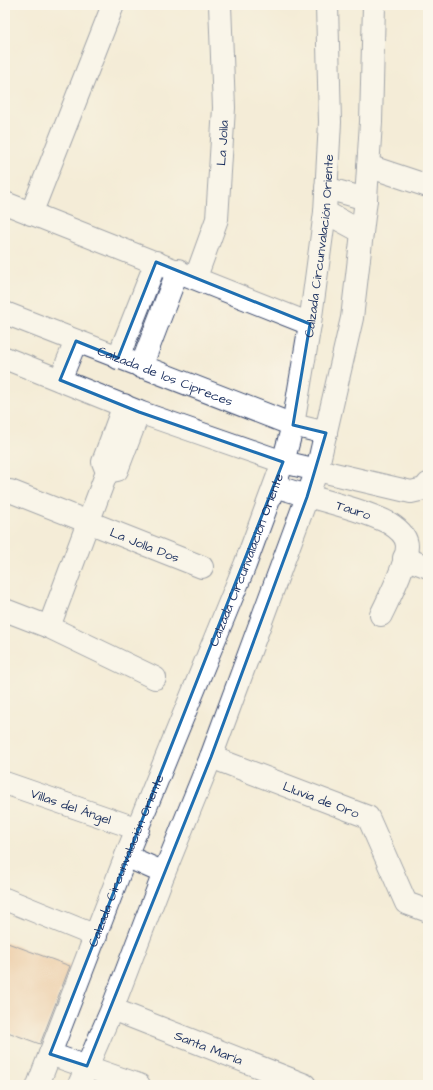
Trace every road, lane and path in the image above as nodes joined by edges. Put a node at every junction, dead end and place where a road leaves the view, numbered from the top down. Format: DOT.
graph roads {
  1 [pos="113,5"];
  2 [pos="220,5"];
  3 [pos="327,5"];
  4 [pos="374,5"];
  5 [pos="368,166"];
  6 [pos="428,186"];
  7 [pos="326,188"];
  8 [pos="366,199"];
  9 [pos="5,203"];
  10 [pos="325,212"];
  11 [pos="31,214"];
  12 [pos="362,232"];
  13 [pos="156,262"];
  14 [pos="187,274"];
  15 [pos="5,313"];
  16 [pos="310,324"];
  17 [pos="76,341"];
  18 [pos="5,358"];
  19 [pos="118,358"];
  20 [pos="141,367"];
  21 [pos="60,380"];
  22 [pos="131,408"];
  23 [pos="293,425"];
  24 [pos="326,433"];
  25 [pos="284,462"];
  26 [pos="317,470"];
  27 [pos="428,484"];
  28 [pos="275,486"];
  29 [pos="10,491"];
  30 [pos="307,497"];
  31 [pos="88,522"];
  32 [pos="404,558"];
  33 [pos="245,565"];
  34 [pos="428,567"];
  35 [pos="202,568"];
  36 [pos="278,576"];
  37 [pos="5,610"];
  38 [pos="382,615"];
  39 [pos="49,627"];
  40 [pos="155,678"];
  41 [pos="211,757"];
  42 [pos="5,783"];
  43 [pos="138,829"];
  44 [pos="126,856"];
  45 [pos="164,872"];
  46 [pos="5,899"];
  47 [pos="428,911"];
  48 [pos="96,936"];
  49 [pos="112,1009"];
  50 [pos="50,1054"];
  51 [pos="83,1076"];
  52 [pos="38,1085"];
  53 [pos="139,1085"];
  54 [pos="305,1085"];
  1 -- 11 [label="street"];
  2 -- 14 [label="street, La Jolla"];
  3 -- 7 [label="street, Calzada Circunvalación Oriente"];
  4 -- 5 [label="street"];
  5 -- 6 [label="street"];
  5 -- 8 [label="street"];
  7 -- 8 [label="street"];
  7 -- 10 [label="street, Calzada Circunvalación Oriente"];
  8 -- 12 [label="street"];
  9 -- 11 [label="street"];
  10 -- 12 [label="street"];
  10 -- 16 [label="street, Calzada Circunvalación Oriente"];
  11 -- 13 [label="street"];
  12 -- 24 [label="street"];
  13 -- 14 [label="street"];
  13 -- 19 [label="street"];
  14 -- 16 [label="street"];
  14 -- 20 [label="street, La Jolla"];
  15 -- 17 [label="street, Calzada de los Cipreces"];
  16 -- 23 [label="street, Calzada Circunvalación Oriente"];
  17 -- 19 [label="street, Calzada de los Cipreces"];
  17 -- 21 [label="street"];
  18 -- 21 [label="street"];
  19 -- 20 [label="street, Calzada de los Cipreces"];
  20 -- 23 [label="street, Calzada de los Cipreces"];
  21 -- 22 [label="street"];
  22 -- 25 [label="street"];
  22 -- 31 [label="street"];
  23 -- 24 [label="street, Calzada de los Cipreces"];
  23 -- 25 [label="street, Calzada Circunvalación Oriente"];
  24 -- 26 [label="street"];
  25 -- 26 [label="street"];
  25 -- 28 [label="street, Calzada Circunvalación Oriente"];
  26 -- 27 [label="street"];
  26 -- 30 [label="street"];
  28 -- 30 [label="street, Tauro"];
  28 -- 33 [label="street, Calzada Circunvalación Oriente"];
  29 -- 31 [label="street, La Jolla Dos"];
  30 -- 32 [label="street, Tauro"];
  30 -- 36 [label="street"];
  31 -- 35 [label="street, La Jolla Dos"];
  31 -- 39 [label="street"];
  32 -- 34 [label="street"];
  32 -- 38 [label="street, Tauro"];
  33 -- 36 [label="street"];
  33 -- 43 [label="street, Calzada Circunvalación Oriente"];
  36 -- 41 [label="street"];
  37 -- 39 [label="street"];
  39 -- 40 [label="street"];
  41 -- 45 [label="street"];
  41 -- 47 [label="street, Lluvia de Oro"];
  42 -- 43 [label="street, Villas del Ángel"];
  43 -- 44 [label="street, Calzada Circunvalación Oriente"];
  44 -- 45 [label="street"];
  44 -- 48 [label="street, Calzada Circunvalación Oriente"];
  45 -- 49 [label="street"];
  46 -- 48 [label="street"];
  48 -- 50 [label="street, Calzada Circunvalación Oriente"];
  49 -- 51 [label="street"];
  49 -- 54 [label="street, Santa María"];
  50 -- 51 [label="street"];
  50 -- 52 [label="street, Calzada Circunvalación Oriente"];
  51 -- 53 [label="street"];
}
